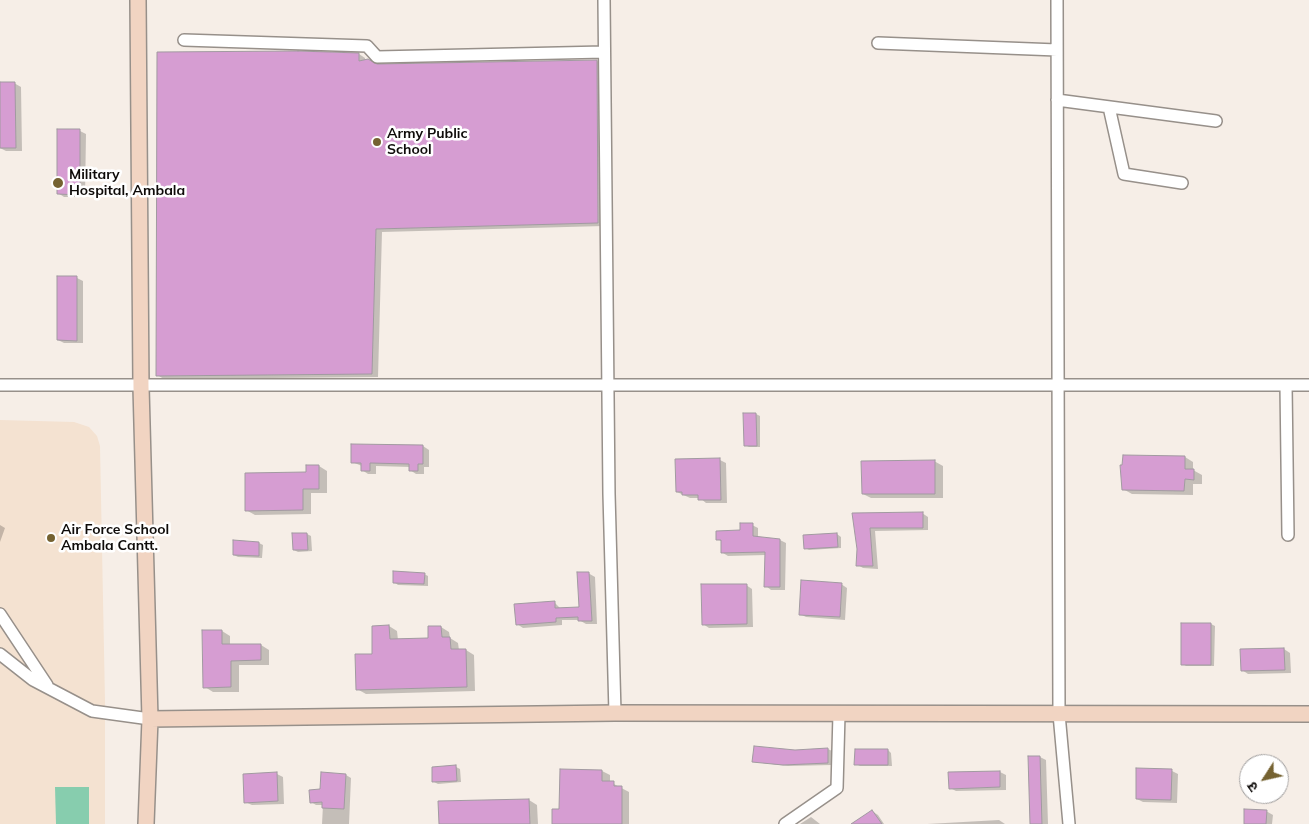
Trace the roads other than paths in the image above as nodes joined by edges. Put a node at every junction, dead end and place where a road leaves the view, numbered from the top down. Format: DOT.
graph roads {
  1 [pos="138,0"];
  2 [pos="604,0"];
  3 [pos="1056,0"];
  4 [pos="184,40"];
  5 [pos="878,43"];
  6 [pos="1057,50"];
  7 [pos="604,52"];
  8 [pos="1057,100"];
  9 [pos="1109,106"];
  10 [pos="1216,121"];
  11 [pos="1182,183"];
  12 [pos="0,385"];
  13 [pos="1058,385"];
  14 [pos="1286,385"];
  15 [pos="1309,385"];
  16 [pos="608,386"];
  17 [pos="140,387"];
  18 [pos="1288,535"];
  19 [pos="0,614"];
  20 [pos="0,654"];
  21 [pos="52,690"];
  22 [pos="615,713"];
  23 [pos="839,714"];
  24 [pos="1059,714"];
  25 [pos="1309,714"];
  26 [pos="150,719"];
  27 [pos="146,824"];
  28 [pos="785,824"];
  29 [pos="1069,824"];
  1 -- 17 [label="street"];
  2 -- 7 [label="street"];
  3 -- 6 [label="street"];
  4 -- 7 [label="street"];
  5 -- 6 [label="street"];
  6 -- 8 [label="street"];
  7 -- 16 [label="street"];
  8 -- 9 [label="street"];
  8 -- 13 [label="street"];
  9 -- 10 [label="street"];
  9 -- 11 [label="street"];
  12 -- 17 [label="street"];
  13 -- 14 [label="street"];
  13 -- 16 [label="street"];
  13 -- 24 [label="street"];
  14 -- 15 [label="street"];
  14 -- 18 [label="street"];
  16 -- 17 [label="street"];
  16 -- 22 [label="street"];
  17 -- 26 [label="street"];
  19 -- 21 [label="street"];
  20 -- 21 [label="street"];
  21 -- 26 [label="street"];
  22 -- 23 [label="street"];
  22 -- 26 [label="street"];
  23 -- 24 [label="street"];
  23 -- 28 [label="street"];
  24 -- 25 [label="street"];
  24 -- 29 [label="street"];
  26 -- 27 [label="street"];
}
